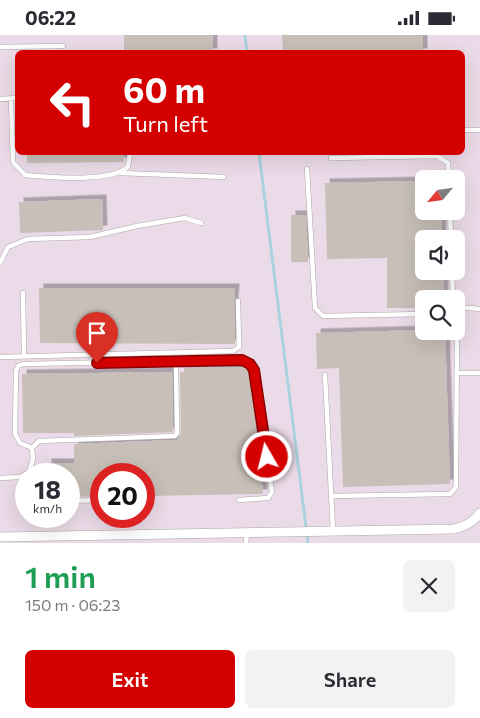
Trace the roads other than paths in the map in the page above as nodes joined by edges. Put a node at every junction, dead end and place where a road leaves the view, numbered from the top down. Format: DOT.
graph roads {
  1 [pos="63,46"];
  2 [pos="0,47"];
  3 [pos="0,99"];
  4 [pos="10,99"];
  5 [pos="15,99"];
  6 [pos="465,130"];
  7 [pos="480,130"];
  8 [pos="130,155"];
  9 [pos="331,158"];
  10 [pos="307,169"];
  11 [pos="448,170"];
  12 [pos="121,173"];
  13 [pos="224,177"];
  14 [pos="201,223"];
  15 [pos="0,263"];
  16 [pos="23,293"];
  17 [pos="238,301"];
  18 [pos="465,308"];
  19 [pos="480,309"];
  20 [pos="415,314"];
  21 [pos="457,340"];
  22 [pos="24,356"];
  23 [pos="0,357"];
  24 [pos="172,361"];
  25 [pos="457,373"];
  26 [pos="480,373"];
  27 [pos="326,375"];
  28 [pos="32,448"];
  29 [pos="32,463"];
  30 [pos="15,477"];
  31 [pos="0,478"];
  32 [pos="331,496"];
  33 [pos="239,500"];
  34 [pos="480,513"];
  35 [pos="333,531"];
  36 [pos="247,533"];
  37 [pos="0,537"];
  38 [pos="246,543"];
  1 -- 2 [label="lane"];
  3 -- 4 [label="lane"];
  4 -- 5 [label="lane"];
  4 -- 12 [label="lane"];
  6 -- 7 [label="lane"];
  8 -- 12 [label="lane"];
  9 -- 11 [label="lane"];
  10 -- 20 [label="lane"];
  12 -- 13 [label="lane"];
  14 -- 15 [label="lane"];
  16 -- 22 [label="lane"];
  17 -- 22 [label="lane"];
  18 -- 19 [label="lane"];
  21 -- 25 [label="lane"];
  22 -- 23 [label="lane"];
  24 -- 28 [label="lane"];
  24 -- 28 [label="lane"];
  24 -- 33 [label="lane"];
  25 -- 26 [label="lane"];
  25 -- 32 [label="lane"];
  27 -- 32 [label="lane"];
  28 -- 29 [label="lane"];
  30 -- 31 [label="lane"];
  32 -- 35 [label="lane"];
  34 -- 35 [label="street"];
  35 -- 36 [label="street"];
  36 -- 37 [label="street"];
  36 -- 38 [label="lane"];
}
